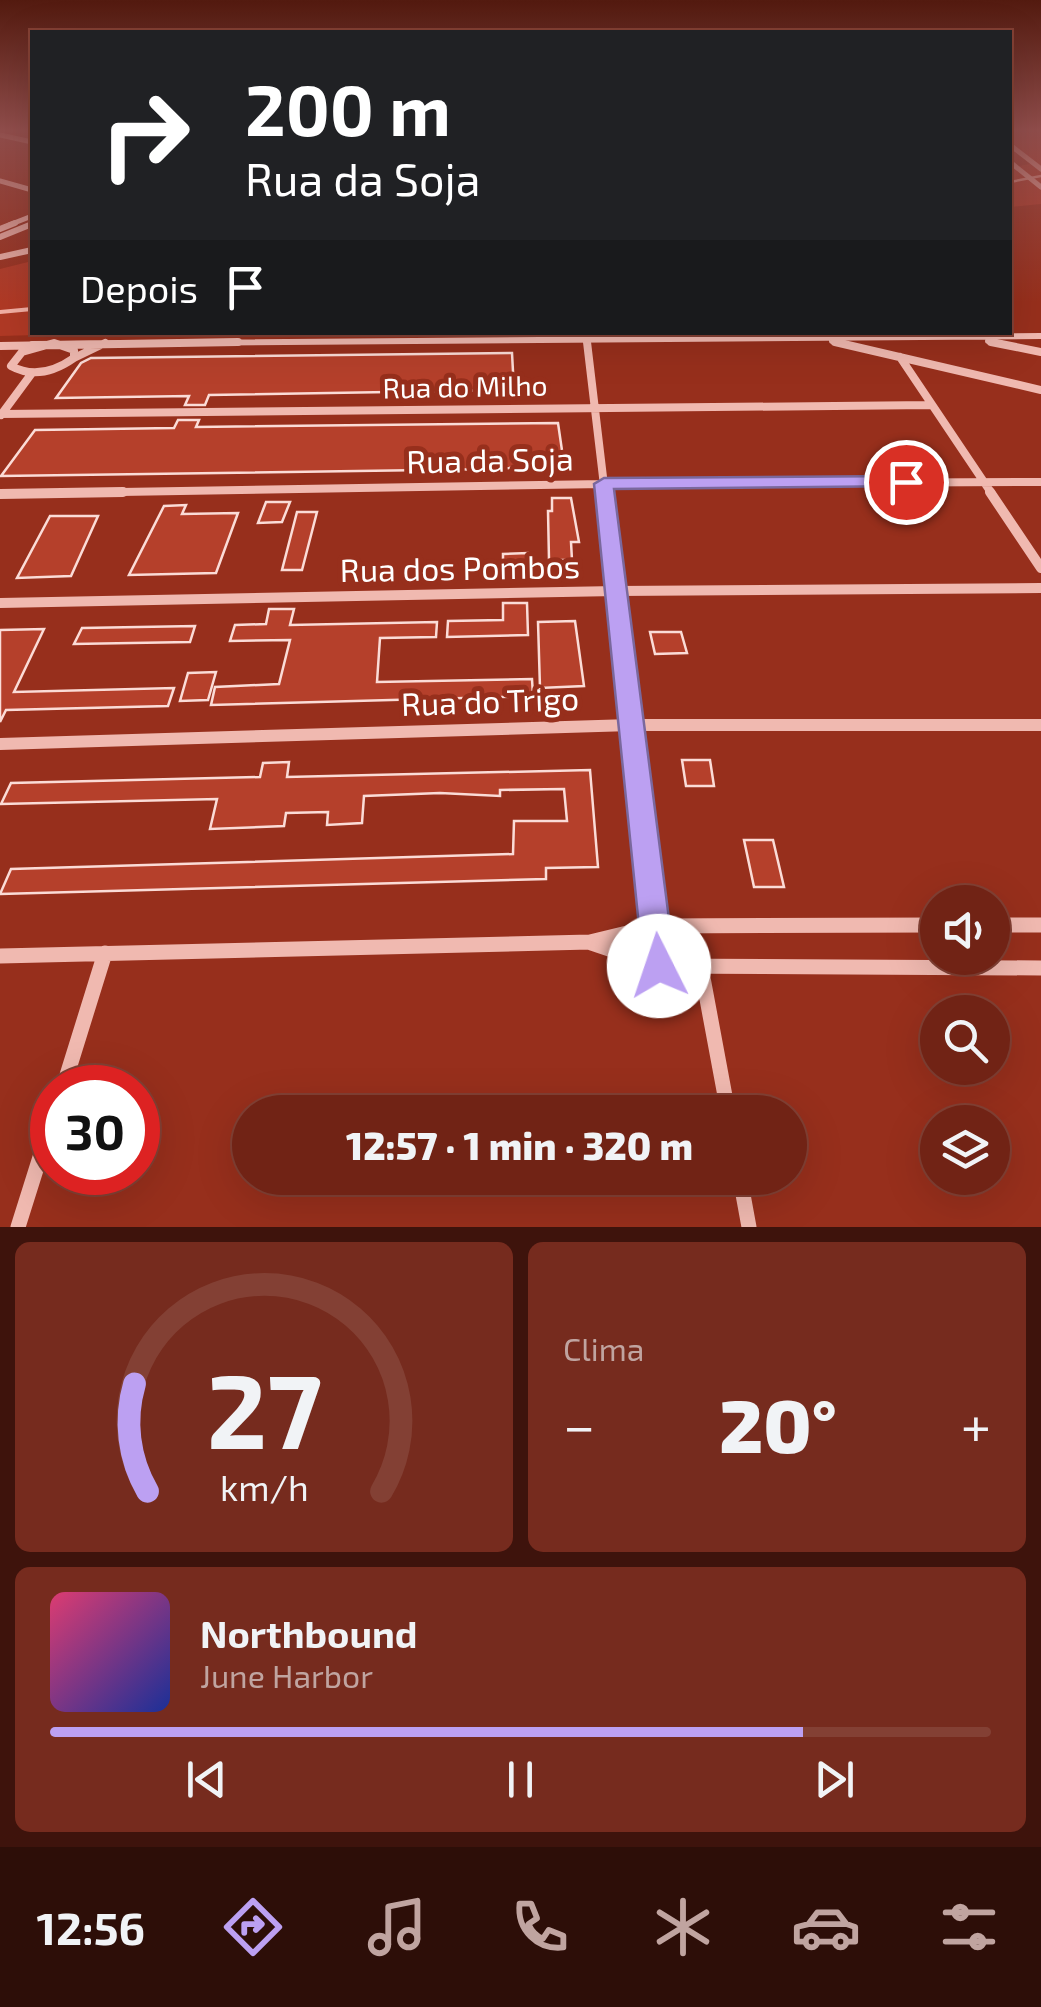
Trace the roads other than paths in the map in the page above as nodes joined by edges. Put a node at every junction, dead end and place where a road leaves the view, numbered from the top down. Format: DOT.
graph roads {
  1 [pos="30,217"];
  2 [pos="30,225"];
  3 [pos="0,229"];
  4 [pos="0,237"];
  5 [pos="30,250"];
  6 [pos="0,257"];
  7 [pos="586,335"];
  8 [pos="812,336"];
  9 [pos="1041,336"];
  10 [pos="879,337"];
  11 [pos="970,337"];
  12 [pos="54,342"];
  13 [pos="108,342"];
  14 [pos="0,348"];
  15 [pos="1041,352"];
  16 [pos="885,354"];
  17 [pos="15,356"];
  18 [pos="74,358"];
  19 [pos="900,358"];
  20 [pos="32,373"];
  21 [pos="1041,390"];
  22 [pos="931,405"];
  23 [pos="595,409"];
  24 [pos="0,415"];
  25 [pos="981,481"];
  26 [pos="1041,482"];
  27 [pos="604,484"];
  28 [pos="0,494"];
  29 [pos="1041,568"];
  30 [pos="1041,588"];
  31 [pos="616,591"];
  32 [pos="0,603"];
  33 [pos="632,725"];
  34 [pos="1041,725"];
  35 [pos="0,744"];
  36 [pos="920,925"];
  37 [pos="1010,925"];
  38 [pos="1041,925"];
  39 [pos="656,926"];
  40 [pos="590,942"];
  41 [pos="106,954"];
  42 [pos="0,956"];
  43 [pos="659,966"];
  44 [pos="702,966"];
  45 [pos="1041,968"];
  46 [pos="70,1065"];
  47 [pos="725,1095"];
  48 [pos="30,1189"];
  49 [pos="743,1195"];
  50 [pos="18,1227"];
  51 [pos="750,1227"];
  1 -- 3 [label="street"];
  2 -- 4 [label="street"];
  5 -- 6 [label="street"];
  7 -- 8 [label="street"];
  7 -- 13 [label="street"];
  7 -- 23 [label="street"];
  8 -- 10 [label="street"];
  8 -- 16 [label="street"];
  9 -- 11 [label="street"];
  10 -- 11 [label="street"];
  10 -- 16 [label="street"];
  11 -- 15 [label="street"];
  12 -- 13 [label="street"];
  12 -- 14 [label="street"];
  12 -- 17 [label="street"];
  12 -- 18 [label="street"];
  13 -- 18 [label="street"];
  14 -- 17 [label="street"];
  16 -- 19 [label="street"];
  17 -- 20 [label="street"];
  18 -- 20 [label="street"];
  19 -- 21 [label="street"];
  19 -- 22 [label="street"];
  20 -- 24 [label="street"];
  22 -- 23 [label="street, Rua do Milho"];
  22 -- 25 [label="street"];
  23 -- 24 [label="street, Rua do Milho"];
  23 -- 27 [label="street"];
  25 -- 26 [label="street, Rua da Soja"];
  25 -- 27 [label="street, Rua da Soja"];
  25 -- 29 [label="street"];
  27 -- 28 [label="street, Rua da Soja"];
  27 -- 31 [label="street"];
  30 -- 31 [label="street, Rua dos Pombos"];
  31 -- 32 [label="street, Rua dos Pombos"];
  31 -- 33 [label="street"];
  33 -- 34 [label="street, Rua do Trigo"];
  33 -- 35 [label="street, Rua do Trigo"];
  33 -- 39 [label="street"];
  36 -- 39 [label="street"];
  37 -- 38 [label="street"];
  39 -- 40 [label="street"];
  39 -- 43 [label="street"];
  40 -- 41 [label="street"];
  40 -- 43 [label="street"];
  41 -- 42 [label="street"];
  41 -- 46 [label="street"];
  43 -- 44 [label="street"];
  44 -- 45 [label="street"];
  44 -- 47 [label="street"];
  48 -- 50 [label="street"];
  49 -- 51 [label="street"];
}
